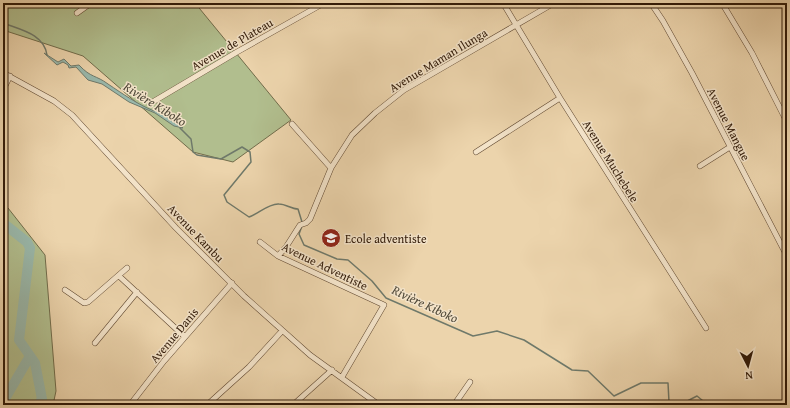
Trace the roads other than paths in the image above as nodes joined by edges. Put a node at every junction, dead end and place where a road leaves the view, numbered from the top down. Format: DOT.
graph roads {
  1 [pos="91,3"];
  2 [pos="324,3"];
  3 [pos="503,3"];
  4 [pos="554,3"];
  5 [pos="650,3"];
  6 [pos="722,3"];
  7 [pos="77,13"];
  8 [pos="516,25"];
  9 [pos="3,73"];
  10 [pos="10,76"];
  11 [pos="3,90"];
  12 [pos="560,98"];
  13 [pos="152,104"];
  14 [pos="787,122"];
  15 [pos="292,124"];
  16 [pos="730,147"];
  17 [pos="476,152"];
  18 [pos="700,166"];
  19 [pos="331,168"];
  20 [pos="260,242"];
  21 [pos="278,256"];
  22 [pos="787,256"];
  23 [pos="127,268"];
  24 [pos="118,276"];
  25 [pos="232,283"];
  26 [pos="65,290"];
  27 [pos="137,292"];
  28 [pos="706,328"];
  29 [pos="282,331"];
  30 [pos="185,337"];
  31 [pos="95,343"];
  32 [pos="332,370"];
  33 [pos="342,377"];
  34 [pos="470,382"];
  35 [pos="133,401"];
  36 [pos="207,405"];
  37 [pos="293,405"];
  38 [pos="379,405"];
  39 [pos="454,405"];
  1 -- 7 [label="street"];
  2 -- 13 [label="street, Avenue de Plateau"];
  3 -- 8 [label="street, Avenue Muchebele"];
  4 -- 8 [label="street, Avenue Maman Ilunga"];
  5 -- 16 [label="street, Avenue Mangue"];
  6 -- 14 [label="street"];
  8 -- 12 [label="street, Avenue Muchebele"];
  8 -- 19 [label="street, Avenue Maman Ilunga"];
  9 -- 10 [label="street, Avenue Kambu"];
  10 -- 11 [label="street"];
  10 -- 25 [label="street, Avenue Kambu"];
  12 -- 17 [label="street"];
  12 -- 28 [label="street, Avenue Muchebele"];
  15 -- 19 [label="street"];
  16 -- 18 [label="street"];
  16 -- 22 [label="street, Avenue Mangue"];
  19 -- 21 [label="street, Avenue Maman Ilunga"];
  20 -- 21 [label="street, Avenue Adventiste"];
  21 -- 33 [label="street, Avenue Adventiste"];
  23 -- 24 [label="street"];
  24 -- 26 [label="street"];
  24 -- 27 [label="street"];
  25 -- 29 [label="street, Avenue Kambu"];
  25 -- 30 [label="street, Avenue Danis"];
  27 -- 30 [label="street"];
  27 -- 31 [label="street"];
  29 -- 32 [label="street, Avenue Kambu"];
  29 -- 36 [label="street"];
  30 -- 35 [label="street, Avenue Danis"];
  32 -- 33 [label="street, Avenue Kambu"];
  32 -- 37 [label="street"];
  33 -- 38 [label="street, Avenue Kambu"];
  34 -- 39 [label="street"];
}
